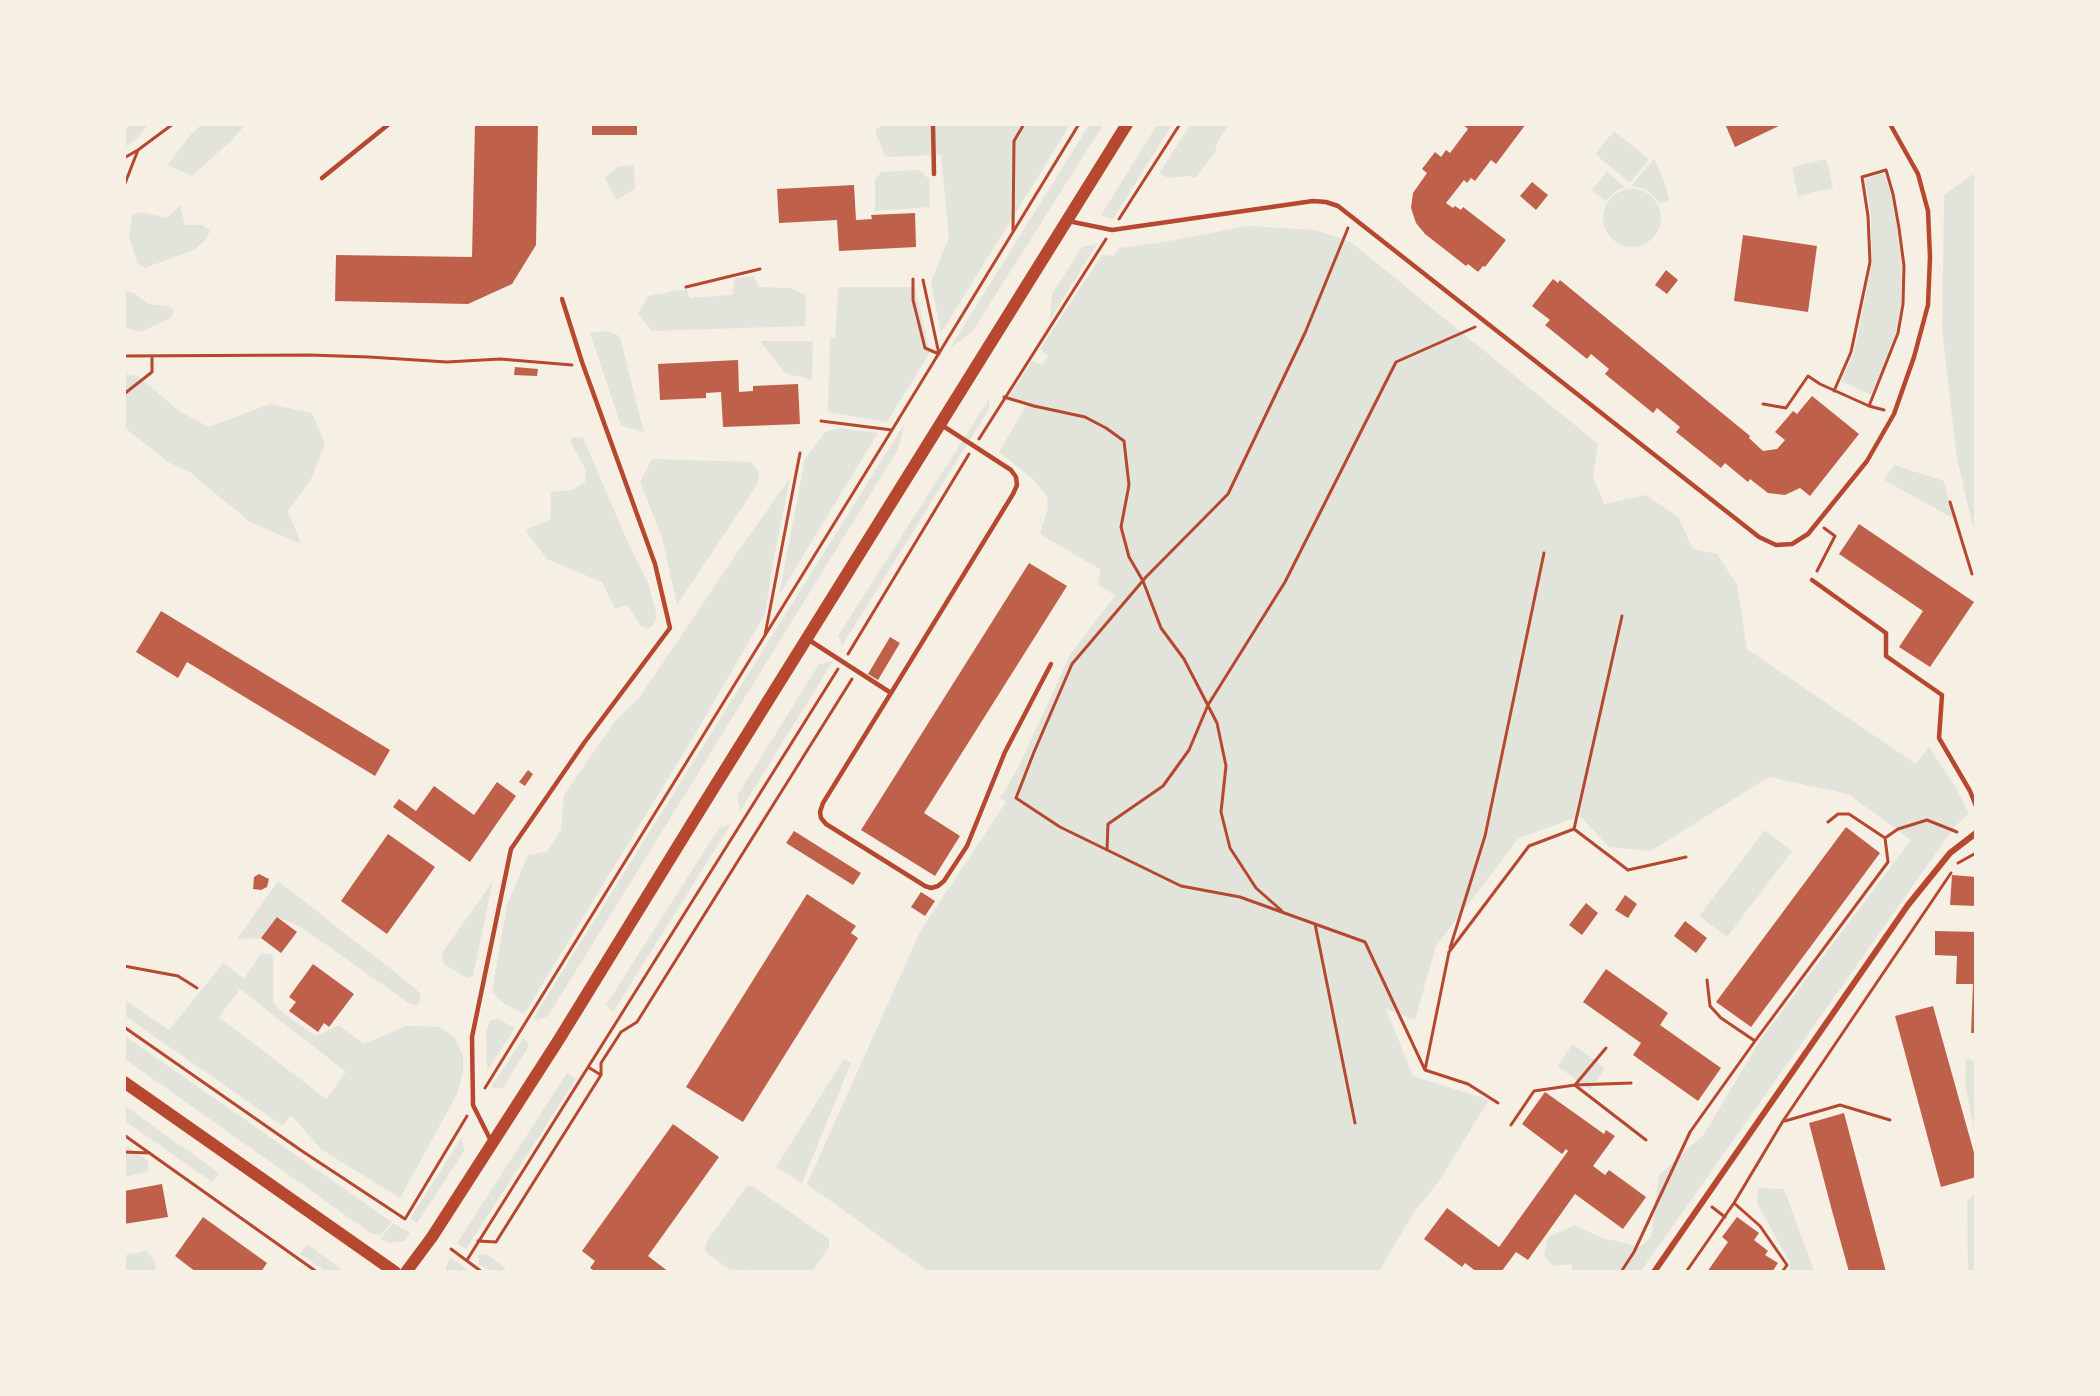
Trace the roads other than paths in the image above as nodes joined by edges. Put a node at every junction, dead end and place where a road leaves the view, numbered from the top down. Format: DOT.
graph roads {
  1 [pos="389,124"];
  2 [pos="933,124"];
  3 [pos="1127,124"];
  4 [pos="1890,124"];
  5 [pos="934,174"];
  6 [pos="322,178"];
  7 [pos="1067,221"];
  8 [pos="562,299"];
  9 [pos="940,424"];
  10 [pos="1812,580"];
  11 [pos="807,638"];
  12 [pos="1051,664"];
  13 [pos="891,693"];
  14 [pos="1976,806"];
  15 [pos="1976,833"];
  16 [pos="124,1082"];
  17 [pos="492,1144"];
  18 [pos="394,1272"];
  19 [pos="406,1272"];
  20 [pos="1654,1272"];
  1 -- 6 [label="lane"];
  2 -- 5 [label="lane"];
  3 -- 7 [label="main road"];
  4 -- 7 [label="lane"];
  7 -- 9 [label="main road"];
  8 -- 17 [label="lane"];
  9 -- 11 [label="main road"];
  9 -- 13 [label="lane"];
  10 -- 14 [label="lane"];
  11 -- 13 [label="lane"];
  11 -- 17 [label="main road"];
  12 -- 13 [label="lane"];
  15 -- 20 [label="street"];
  16 -- 18 [label="main road"];
  17 -- 19 [label="main road"];
}
